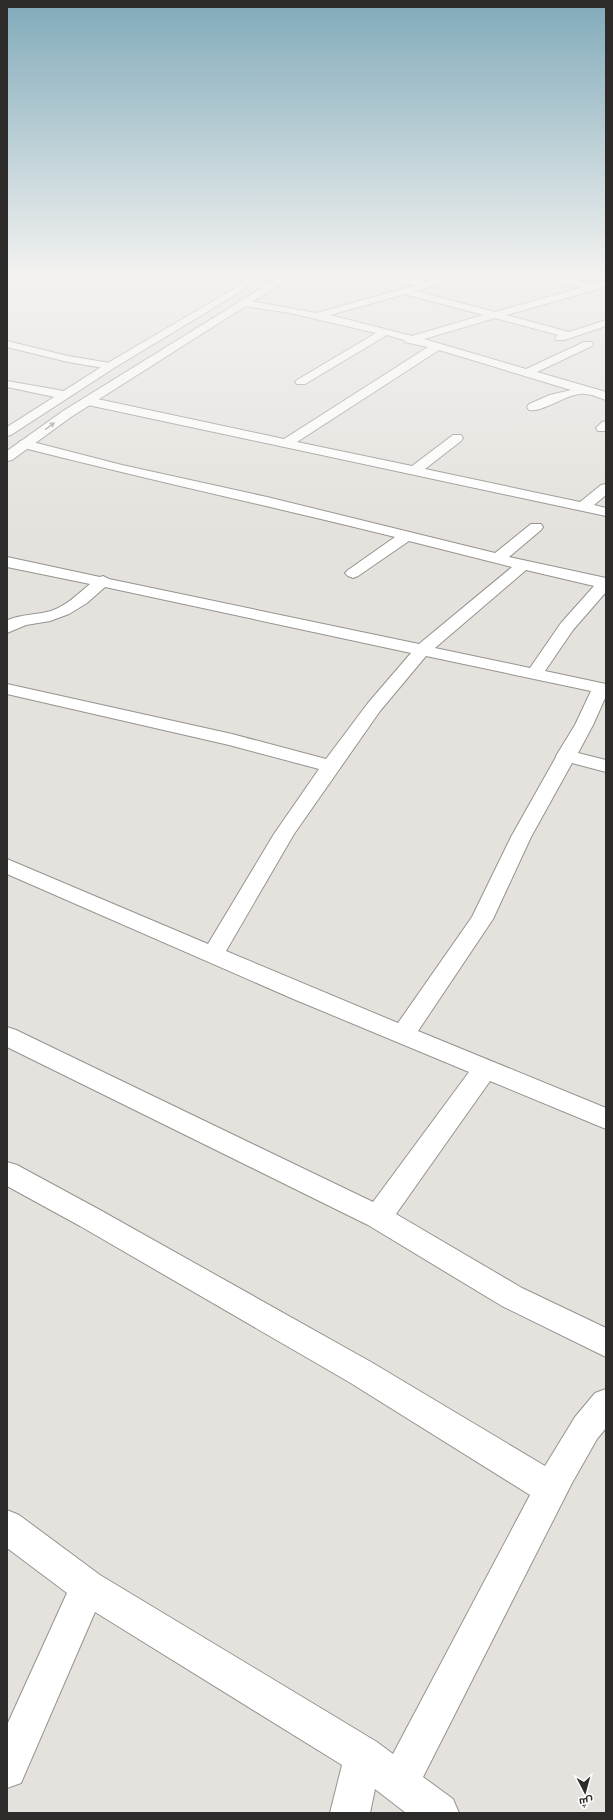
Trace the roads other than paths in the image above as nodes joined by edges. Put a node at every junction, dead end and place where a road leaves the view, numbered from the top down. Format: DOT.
graph roads {
  1 [pos="56,356"];
  2 [pos="127,356"];
  3 [pos="160,356"];
  4 [pos="345,356"];
  5 [pos="422,356"];
  6 [pos="467,356"];
  7 [pos="563,356"];
  8 [pos="110,366"];
  9 [pos="527,373"];
  10 [pos="301,382"];
  11 [pos="600,383"];
  12 [pos="7,384"];
  13 [pos="584,390"];
  14 [pos="64,395"];
  15 [pos="606,396"];
  16 [pos="88,401"];
  17 [pos="533,407"];
  18 [pos="7,432"];
  19 [pos="457,438"];
  20 [pos="25,444"];
  21 [pos="285,444"];
  22 [pos="7,457"];
  23 [pos="414,471"];
  24 [pos="606,488"];
  25 [pos="583,507"];
  26 [pos="606,512"];
  27 [pos="536,527"];
  28 [pos="406,536"];
  29 [pos="497,559"];
  30 [pos="7,562"];
  31 [pos="523,565"];
  32 [pos="353,573"];
  33 [pos="103,581"];
  34 [pos="606,584"];
  35 [pos="7,628"];
  36 [pos="421,651"];
  37 [pos="534,674"];
  38 [pos="7,689"];
  39 [pos="603,689"];
  40 [pos="565,756"];
  41 [pos="330,766"];
  42 [pos="606,766"];
  43 [pos="10,871"];
  44 [pos="213,954"];
  45 [pos="404,1035"];
  46 [pos="7,1036"];
  47 [pos="485,1069"];
  48 [pos="606,1119"];
  49 [pos="7,1173"];
  50 [pos="378,1217"];
  51 [pos="606,1343"];
  52 [pos="606,1404"];
  53 [pos="551,1489"];
  54 [pos="7,1527"];
  55 [pos="88,1587"];
  56 [pos="364,1756"];
  57 [pos="7,1769"];
  58 [pos="398,1783"];
  59 [pos="350,1813"];
  60 [pos="439,1813"];
  1 -- 8 [label="street"];
  2 -- 8 [label="street"];
  3 -- 16 [label="street"];
  4 -- 10 [label="street"];
  5 -- 21 [label="street"];
  6 -- 9 [label="street"];
  7 -- 9 [label="street"];
  8 -- 14 [label="street"];
  9 -- 13 [label="street"];
  11 -- 13 [label="street"];
  12 -- 14 [label="street"];
  13 -- 15 [label="street"];
  13 -- 17 [label="street"];
  14 -- 18 [label="street"];
  20 -- 16 [label="street, one-way"];
  16 -- 21 [label="street"];
  19 -- 23 [label="street"];
  20 -- 22 [label="street"];
  20 -- 28 [label="street"];
  21 -- 23 [label="street"];
  23 -- 25 [label="street"];
  24 -- 25 [label="street"];
  25 -- 26 [label="street"];
  27 -- 29 [label="street"];
  28 -- 29 [label="street"];
  28 -- 32 [label="street"];
  29 -- 31 [label="street"];
  30 -- 33 [label="street"];
  31 -- 34 [label="street"];
  31 -- 36 [label="street"];
  33 -- 35 [label="street"];
  33 -- 36 [label="street"];
  34 -- 37 [label="street"];
  36 -- 37 [label="street"];
  36 -- 41 [label="street"];
  37 -- 39 [label="street"];
  38 -- 41 [label="street"];
  39 -- 40 [label="street"];
  40 -- 42 [label="street"];
  40 -- 45 [label="street"];
  41 -- 44 [label="street"];
  43 -- 44 [label="street"];
  44 -- 45 [label="street"];
  45 -- 47 [label="street"];
  46 -- 50 [label="street"];
  47 -- 48 [label="street"];
  47 -- 50 [label="street"];
  49 -- 53 [label="street"];
  50 -- 51 [label="street"];
  52 -- 53 [label="street"];
  53 -- 58 [label="street"];
  54 -- 55 [label="street"];
  55 -- 56 [label="street"];
  55 -- 57 [label="street"];
  56 -- 58 [label="street"];
  56 -- 59 [label="street"];
  58 -- 60 [label="street"];
}
